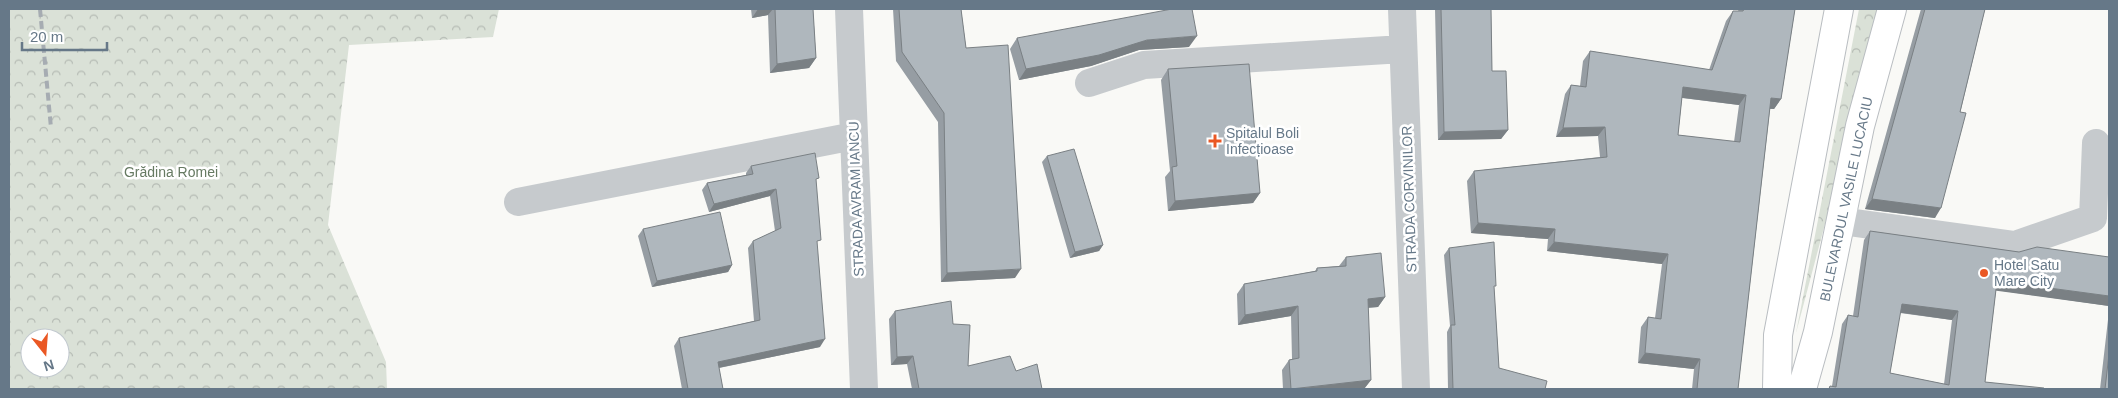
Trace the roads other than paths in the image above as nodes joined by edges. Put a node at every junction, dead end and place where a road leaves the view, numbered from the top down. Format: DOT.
graph roads {
  1 [pos="848,9"];
  2 [pos="1402,9"];
  3 [pos="1839,9"];
  4 [pos="1892,9"];
  5 [pos="1403,49"];
  6 [pos="1089,83"];
  7 [pos="854,136"];
  8 [pos="2096,143"];
  9 [pos="518,202"];
  10 [pos="1841,221"];
  11 [pos="864,389"];
  12 [pos="1416,389"];
  13 [pos="1777,389"];
  14 [pos="1802,389"];
  1 -- 7 [label="street, STRADA AVRAM IANCU"];
  2 -- 5 [label="street, STRADA CORVINILOR"];
  3 -- 13 [label="main road"];
  4 -- 10 [label="main road, BULEVARDUL VASILE LUCACIU"];
  5 -- 6 [label="street"];
  5 -- 12 [label="street, STRADA CORVINILOR"];
  7 -- 9 [label="street"];
  7 -- 11 [label="street, STRADA AVRAM IANCU"];
  8 -- 10 [label="street"];
  10 -- 14 [label="main road, BULEVARDUL VASILE LUCACIU"];
}
